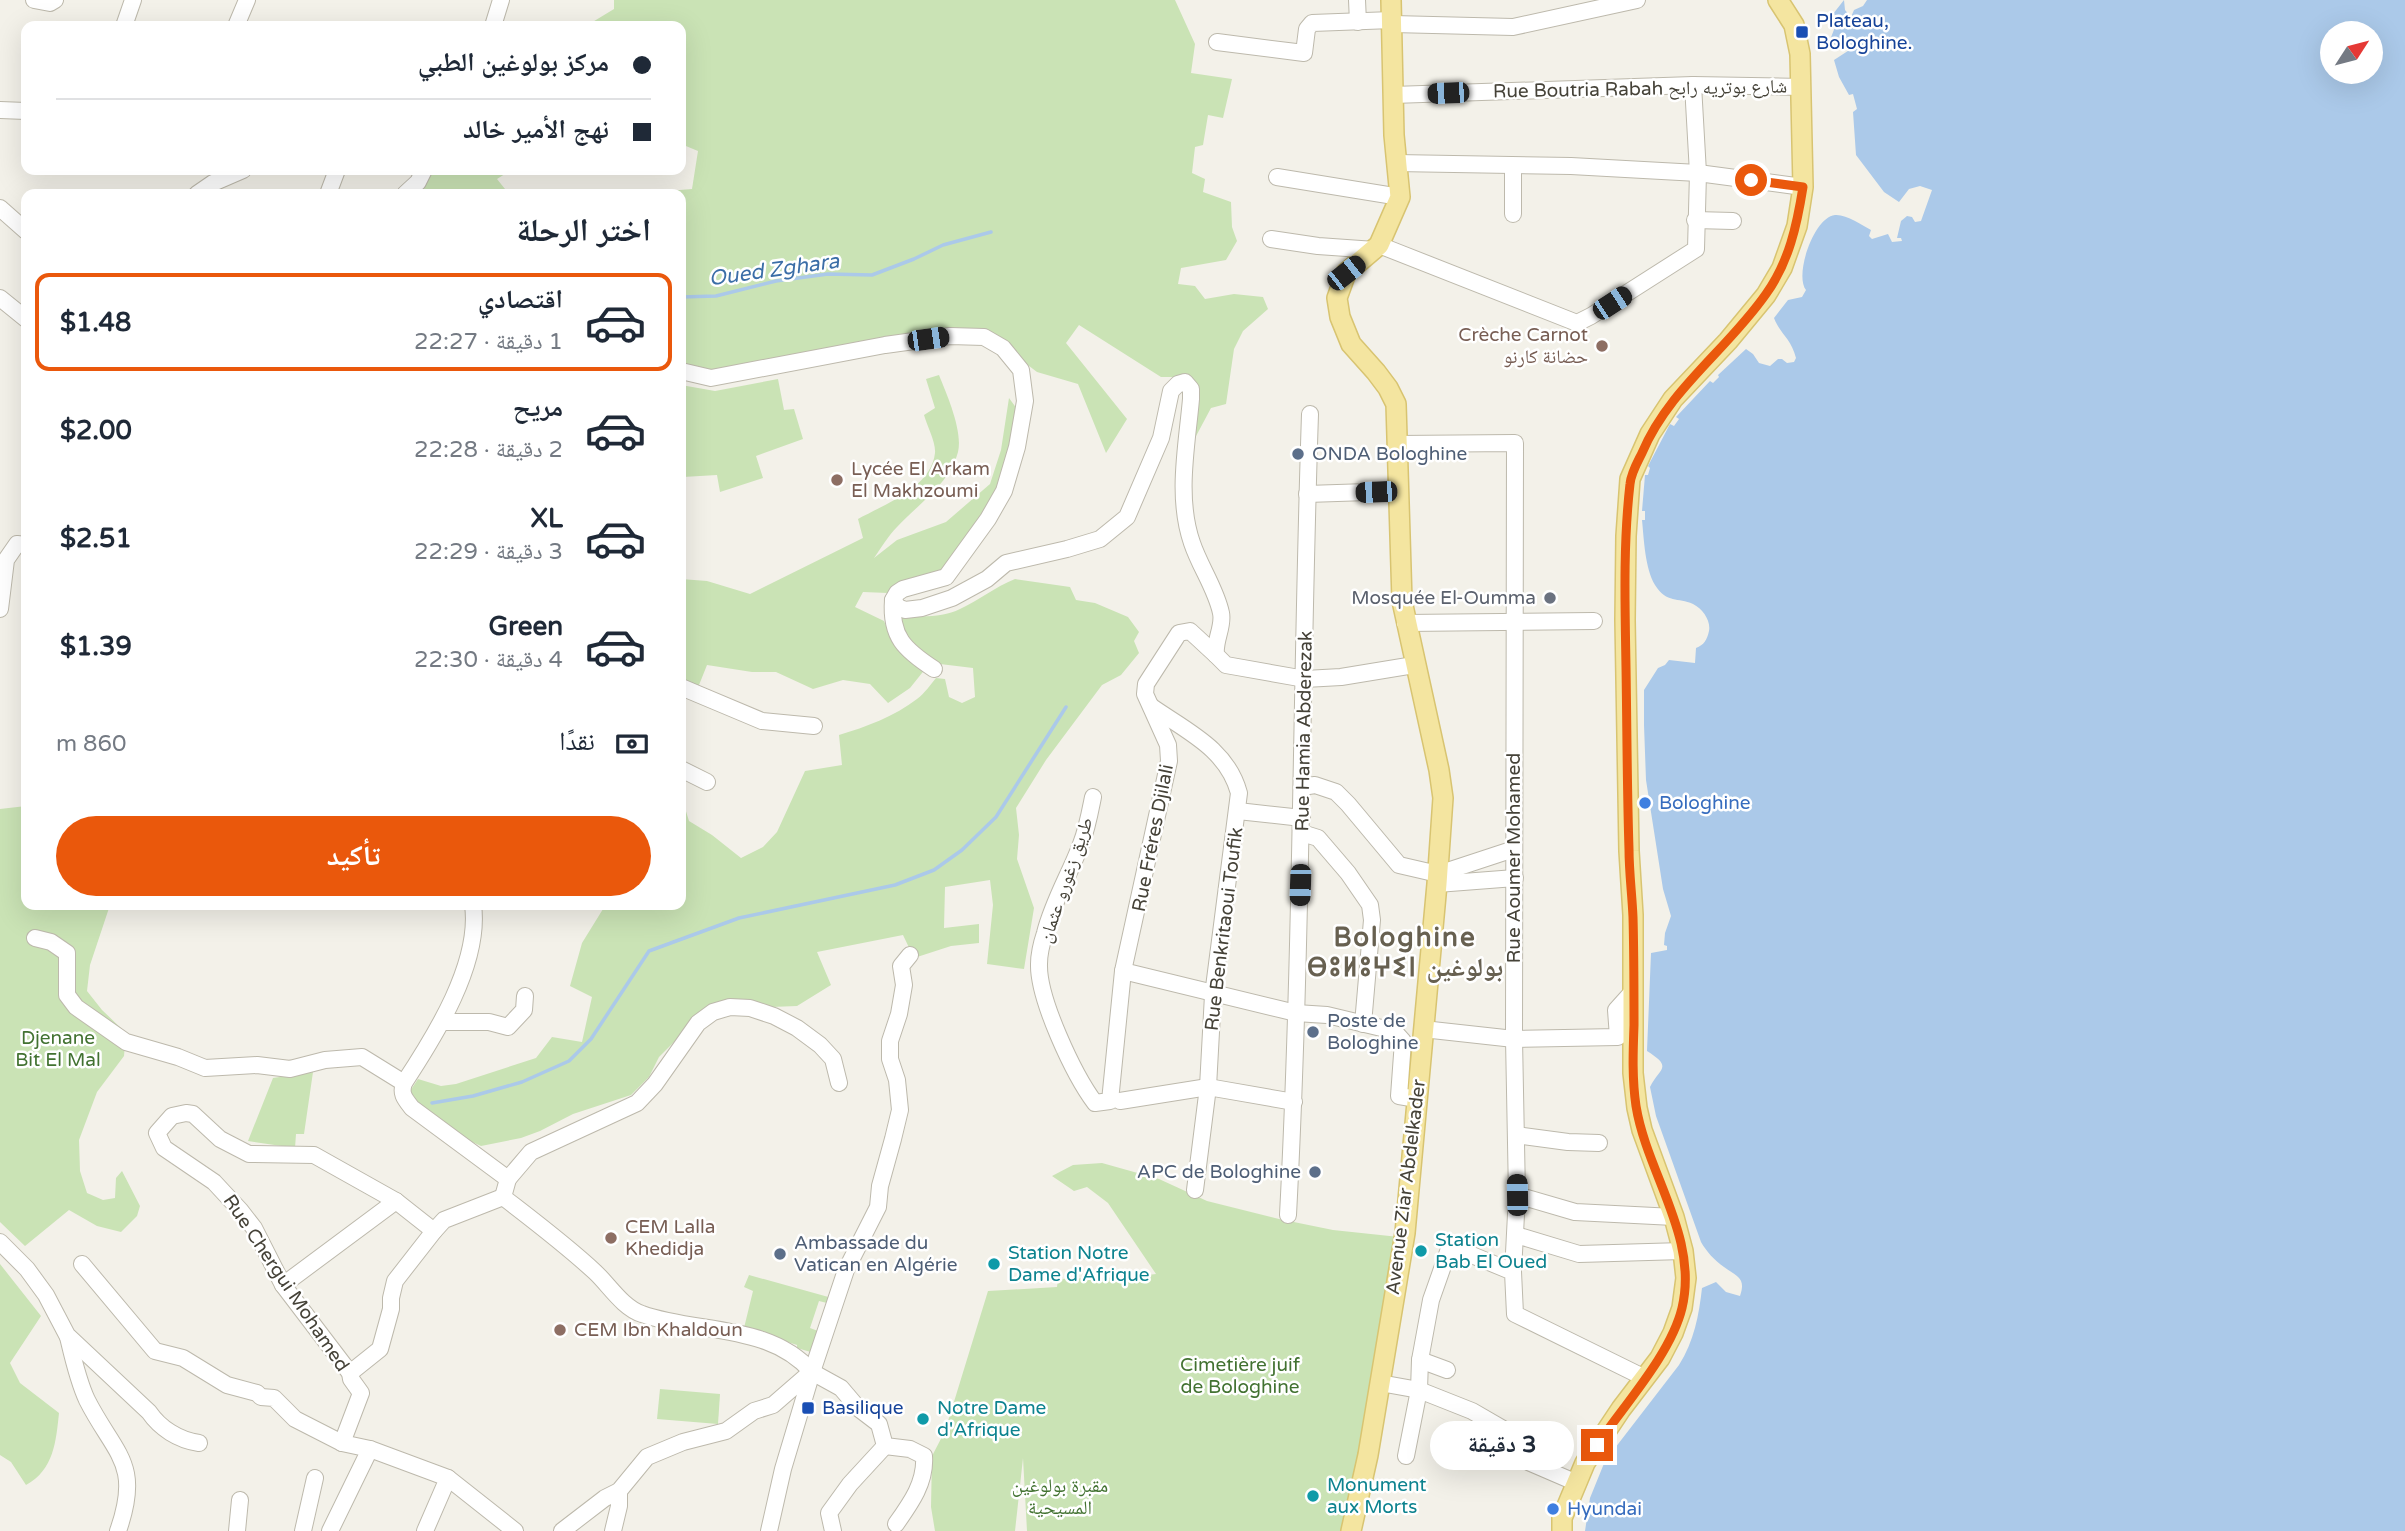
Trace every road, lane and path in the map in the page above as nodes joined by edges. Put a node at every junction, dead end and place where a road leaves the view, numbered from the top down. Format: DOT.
graph roads {
  1 [pos="34,0"];
  2 [pos="55,0"];
  3 [pos="133,0"];
  4 [pos="247,0"];
  5 [pos="500,0"];
  6 [pos="1357,0"];
  7 [pos="1391,0"];
  8 [pos="1637,0"];
  9 [pos="1778,0"];
  10 [pos="126,21"];
  11 [pos="238,21"];
  12 [pos="494,21"];
  13 [pos="1358,22"];
  14 [pos="1392,22"];
  15 [pos="1217,43"];
  16 [pos="1693,85"];
  17 [pos="1802,87"];
  18 [pos="1393,95"];
  19 [pos="0,110"];
  20 [pos="21,111"];
  21 [pos="1396,163"];
  22 [pos="1513,167"];
  23 [pos="1698,173"];
  24 [pos="231,175"];
  25 [pos="422,175"];
  26 [pos="1277,177"];
  27 [pos="1803,187"];
  28 [pos="204,189"];
  29 [pos="410,189"];
  30 [pos="1400,197"];
  31 [pos="0,208"];
  32 [pos="1513,214"];
  33 [pos="1695,220"];
  34 [pos="1733,220"];
  35 [pos="21,227"];
  36 [pos="1271,239"];
  37 [pos="1377,248"];
  38 [pos="0,298"];
  39 [pos="21,314"];
  40 [pos="686,372"];
  41 [pos="1310,414"];
  42 [pos="1398,444"];
  43 [pos="1398,491"];
  44 [pos="1307,494"];
  45 [pos="21,544"];
  46 [pos="893,600"];
  47 [pos="0,609"];
  48 [pos="1594,621"];
  49 [pos="1514,622"];
  50 [pos="1405,623"];
  51 [pos="1216,655"];
  52 [pos="1414,665"];
  53 [pos="934,669"];
  54 [pos="1305,678"];
  55 [pos="686,689"];
  56 [pos="1152,707"];
  57 [pos="814,726"];
  58 [pos="686,772"];
  59 [pos="707,782"];
  60 [pos="1302,787"];
  61 [pos="1093,797"];
  62 [pos="1238,811"];
  63 [pos="1302,825"];
  64 [pos="1514,849"];
  65 [pos="1515,878"];
  66 [pos="1437,879"];
  67 [pos="472,910"];
  68 [pos="35,938"];
  69 [pos="910,955"];
  70 [pos="1123,971"];
  71 [pos="1634,990"];
  72 [pos="1213,995"];
  73 [pos="525,996"];
  74 [pos="1296,1013"];
  75 [pos="442,1022"];
  76 [pos="1363,1024"];
  77 [pos="1423,1029"];
  78 [pos="1514,1038"];
  79 [pos="404,1083"];
  80 [pos="839,1083"];
  81 [pos="1208,1087"];
  82 [pos="1417,1099"];
  83 [pos="1115,1101"];
  84 [pos="1294,1102"];
  85 [pos="1516,1135"];
  86 [pos="1599,1143"];
  87 [pos="508,1179"];
  88 [pos="1195,1190"];
  89 [pos="1517,1195"];
  90 [pos="503,1197"];
  91 [pos="396,1201"];
  92 [pos="1288,1215"];
  93 [pos="1674,1217"];
  94 [pos="434,1231"];
  95 [pos="1516,1235"];
  96 [pos="0,1242"];
  97 [pos="1683,1251"];
  98 [pos="82,1264"];
  99 [pos="1513,1272"];
  100 [pos="283,1284"];
  101 [pos="67,1335"];
  102 [pos="1420,1360"];
  103 [pos="808,1368"];
  104 [pos="1447,1370"];
  105 [pos="350,1373"];
  106 [pos="1644,1378"];
  107 [pos="1380,1383"];
  108 [pos="1419,1390"];
  109 [pos="199,1443"];
  110 [pos="342,1443"];
  111 [pos="885,1446"];
  112 [pos="370,1449"];
  113 [pos="1406,1456"];
  114 [pos="315,1478"];
  115 [pos="448,1478"];
  116 [pos="1577,1483"];
  117 [pos="619,1491"];
  118 [pos="240,1500"];
  119 [pos="896,1524"];
  120 [pos="118,1531"];
  121 [pos="237,1531"];
  122 [pos="303,1531"];
  123 [pos="330,1531"];
  124 [pos="425,1531"];
  125 [pos="515,1531"];
  126 [pos="562,1531"];
  127 [pos="613,1531"];
  128 [pos="769,1531"];
  129 [pos="833,1531"];
  130 [pos="1352,1531"];
  131 [pos="1562,1531"];
  1 -- 2 [label="street"];
  3 -- 10 [label="street"];
  4 -- 11 [label="street"];
  5 -- 12 [label="street"];
  6 -- 13 [label="street"];
  7 -- 14 [label="main road"];
  8 -- 14 [label="street"];
  9 -- 17 [label="main road"];
  13 -- 14 [label="street"];
  13 -- 15 [label="street"];
  14 -- 18 [label="main road"];
  16 -- 17 [label="street, Rue Boutria Rabah شارع بوتريه رابح"];
  16 -- 18 [label="street, Rue Boutria Rabah شارع بوتريه رابح"];
  16 -- 23 [label="street"];
  17 -- 27 [label="main road"];
  18 -- 21 [label="main road"];
  19 -- 20 [label="street"];
  21 -- 22 [label="street"];
  21 -- 30 [label="main road"];
  22 -- 23 [label="street"];
  22 -- 32 [label="street"];
  23 -- 27 [label="street"];
  23 -- 33 [label="street"];
  24 -- 28 [label="street"];
  25 -- 29 [label="street"];
  26 -- 30 [label="street"];
  27 -- 71 [label="main road"];
  30 -- 37 [label="main road"];
  31 -- 35 [label="street"];
  33 -- 34 [label="street"];
  33 -- 37 [label="street"];
  36 -- 37 [label="street"];
  37 -- 42 [label="main road, Avenue Ziar Abdelkader"];
  38 -- 39 [label="street"];
  40 -- 46 [label="street"];
  41 -- 44 [label="street, Rue Hamia Abderezak"];
  42 -- 43 [label="main road, Avenue Ziar Abdelkader"];
  42 -- 49 [label="street, Rue Aoumer Mohamed"];
  43 -- 44 [label="street"];
  43 -- 50 [label="main road, Avenue Ziar Abdelkader"];
  44 -- 54 [label="street, Rue Hamia Abderezak"];
  45 -- 47 [label="street"];
  46 -- 51 [label="street"];
  46 -- 53 [label="street"];
  48 -- 49 [label="street"];
  49 -- 50 [label="street"];
  49 -- 64 [label="street, Rue Aoumer Mohamed"];
  50 -- 52 [label="main road, Avenue Ziar Abdelkader"];
  51 -- 54 [label="street"];
  51 -- 56 [label="street, Rue Fréres Djilali"];
  52 -- 54 [label="street"];
  52 -- 66 [label="main road, Avenue Ziar Abdelkader"];
  54 -- 60 [label="street, Rue Hamia Abderezak"];
  55 -- 57 [label="street"];
  56 -- 62 [label="street, Rue Benkritaoui Toufik"];
  56 -- 70 [label="street, Rue Fréres Djilali"];
  58 -- 59 [label="street"];
  60 -- 63 [label="street, Rue Hamia Abderezak"];
  60 -- 66 [label="street"];
  61 -- 83 [label="street, طريق زغورو عثمان"];
  62 -- 63 [label="street"];
  62 -- 72 [label="street, Rue Benkritaoui Toufik"];
  63 -- 74 [label="street, Rue Hamia Abderezak"];
  63 -- 76 [label="street"];
  64 -- 65 [label="street, Rue Aoumer Mohamed"];
  64 -- 66 [label="street"];
  65 -- 66 [label="street"];
  65 -- 78 [label="street, Rue Aoumer Mohamed"];
  66 -- 77 [label="main road, Avenue Ziar Abdelkader"];
  67 -- 75 [label="street"];
  68 -- 79 [label="street"];
  69 -- 103 [label="street"];
  70 -- 72 [label="street"];
  70 -- 83 [label="street, Rue Fréres Djilali"];
  71 -- 78 [label="street"];
  71 -- 93 [label="main road"];
  72 -- 74 [label="street"];
  72 -- 81 [label="street, Rue Benkritaoui Toufik"];
  73 -- 75 [label="street"];
  74 -- 76 [label="street"];
  74 -- 84 [label="street, Rue Hamia Abderezak"];
  75 -- 79 [label="street"];
  76 -- 82 [label="street"];
  77 -- 78 [label="street"];
  77 -- 82 [label="main road, Avenue Ziar Abdelkader"];
  78 -- 85 [label="street, Rue Aoumer Mohamed"];
  79 -- 87 [label="street"];
  80 -- 87 [label="street"];
  81 -- 83 [label="street"];
  81 -- 84 [label="street"];
  81 -- 88 [label="street, Rue Benkritaoui Toufik"];
  82 -- 107 [label="main road, Avenue Ziar Abdelkader"];
  84 -- 92 [label="street, Rue Hamia Abderezak"];
  85 -- 86 [label="street"];
  85 -- 89 [label="street, Rue Aoumer Mohamed"];
  87 -- 90 [label="street"];
  89 -- 93 [label="street"];
  89 -- 95 [label="street, Rue Aoumer Mohamed"];
  90 -- 94 [label="street"];
  90 -- 103 [label="street"];
  91 -- 94 [label="street, Rue Chergui Mohamed"];
  91 -- 100 [label="street"];
  91 -- 100 [label="street, Rue Chergui Mohamed"];
  93 -- 97 [label="main road"];
  94 -- 105 [label="street"];
  95 -- 97 [label="street"];
  95 -- 99 [label="street, Rue Aoumer Mohamed"];
  96 -- 101 [label="street"];
  97 -- 106 [label="main road"];
  98 -- 110 [label="street"];
  99 -- 102 [label="street"];
  99 -- 106 [label="street, Rue Aoumer Mohamed"];
  100 -- 105 [label="street, Rue Chergui Mohamed"];
  101 -- 109 [label="street"];
  101 -- 120 [label="street"];
  102 -- 104 [label="street"];
  102 -- 108 [label="street"];
  103 -- 111 [label="street"];
  103 -- 117 [label="street"];
  103 -- 128 [label="street"];
  105 -- 110 [label="street, Rue Chergui Mohamed"];
  106 -- 116 [label="main road"];
  107 -- 108 [label="street"];
  107 -- 130 [label="main road, Avenue Ziar Abdelkader"];
  108 -- 113 [label="street"];
  108 -- 116 [label="street"];
  110 -- 112 [label="street"];
  111 -- 119 [label="street"];
  111 -- 129 [label="street"];
  112 -- 115 [label="street"];
  112 -- 123 [label="street"];
  114 -- 122 [label="street"];
  115 -- 124 [label="street"];
  115 -- 125 [label="street"];
  116 -- 131 [label="main road"];
  117 -- 126 [label="street"];
  117 -- 127 [label="street"];
  118 -- 121 [label="street"];
}
